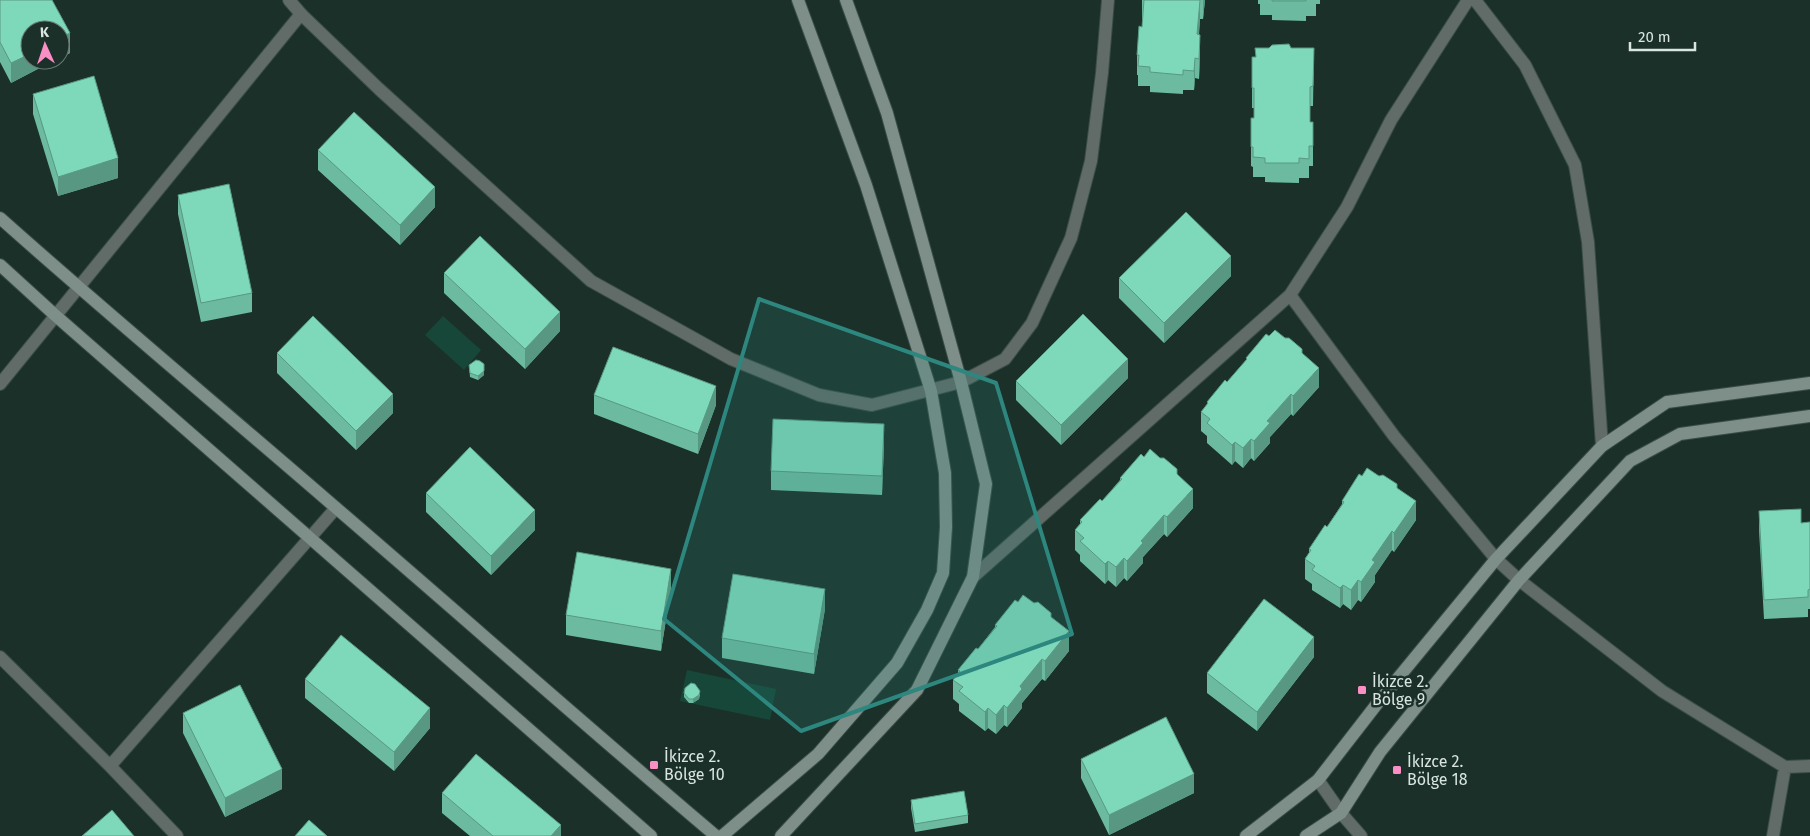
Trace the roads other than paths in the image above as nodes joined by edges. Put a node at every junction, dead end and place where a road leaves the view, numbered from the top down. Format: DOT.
graph roads {
  1 [pos="289,0"];
  2 [pos="798,0"];
  3 [pos="846,0"];
  4 [pos="1108,0"];
  5 [pos="1468,0"];
  6 [pos="1476,0"];
  7 [pos="301,14"];
  8 [pos="0,218"];
  9 [pos="0,265"];
  10 [pos="79,288"];
  11 [pos="1290,295"];
  12 [pos="56,316"];
  13 [pos="961,382"];
  14 [pos="1810,383"];
  15 [pos="0,384"];
  16 [pos="931,391"];
  17 [pos="1810,416"];
  18 [pos="1602,446"];
  19 [pos="336,508"];
  20 [pos="310,537"];
  21 [pos="1496,559"];
  22 [pos="973,577"];
  23 [pos="1519,580"];
  24 [pos="0,658"];
  25 [pos="110,766"];
  26 [pos="1810,766"];
  27 [pos="1785,767"];
  28 [pos="1318,780"];
  29 [pos="1341,813"];
  30 [pos="177,836"];
  31 [pos="650,836"];
  32 [pos="716,836"];
  33 [pos="722,836"];
  34 [pos="781,836"];
  35 [pos="1246,836"];
  36 [pos="1306,836"];
  37 [pos="1361,836"];
  38 [pos="1773,836"];
  1 -- 7 [label="street"];
  2 -- 16 [label="main road"];
  3 -- 13 [label="main road"];
  4 -- 13 [label="street"];
  5 -- 11 [label="street"];
  6 -- 18 [label="street"];
  7 -- 10 [label="street"];
  7 -- 16 [label="street"];
  8 -- 10 [label="main road"];
  9 -- 12 [label="main road"];
  10 -- 12 [label="street"];
  10 -- 19 [label="main road"];
  11 -- 21 [label="street"];
  11 -- 22 [label="street"];
  12 -- 15 [label="street"];
  12 -- 20 [label="main road"];
  13 -- 16 [label="street"];
  13 -- 22 [label="main road"];
  14 -- 18 [label="main road"];
  16 -- 33 [label="main road"];
  17 -- 23 [label="main road"];
  18 -- 21 [label="main road"];
  19 -- 20 [label="street"];
  19 -- 32 [label="main road"];
  20 -- 25 [label="street"];
  20 -- 31 [label="main road"];
  21 -- 23 [label="street"];
  21 -- 28 [label="main road"];
  22 -- 34 [label="main road"];
  23 -- 27 [label="street"];
  23 -- 29 [label="main road"];
  24 -- 25 [label="street"];
  25 -- 30 [label="street"];
  26 -- 27 [label="street"];
  27 -- 38 [label="street"];
  28 -- 29 [label="street"];
  28 -- 35 [label="main road"];
  29 -- 36 [label="main road"];
  29 -- 37 [label="street"];
}
